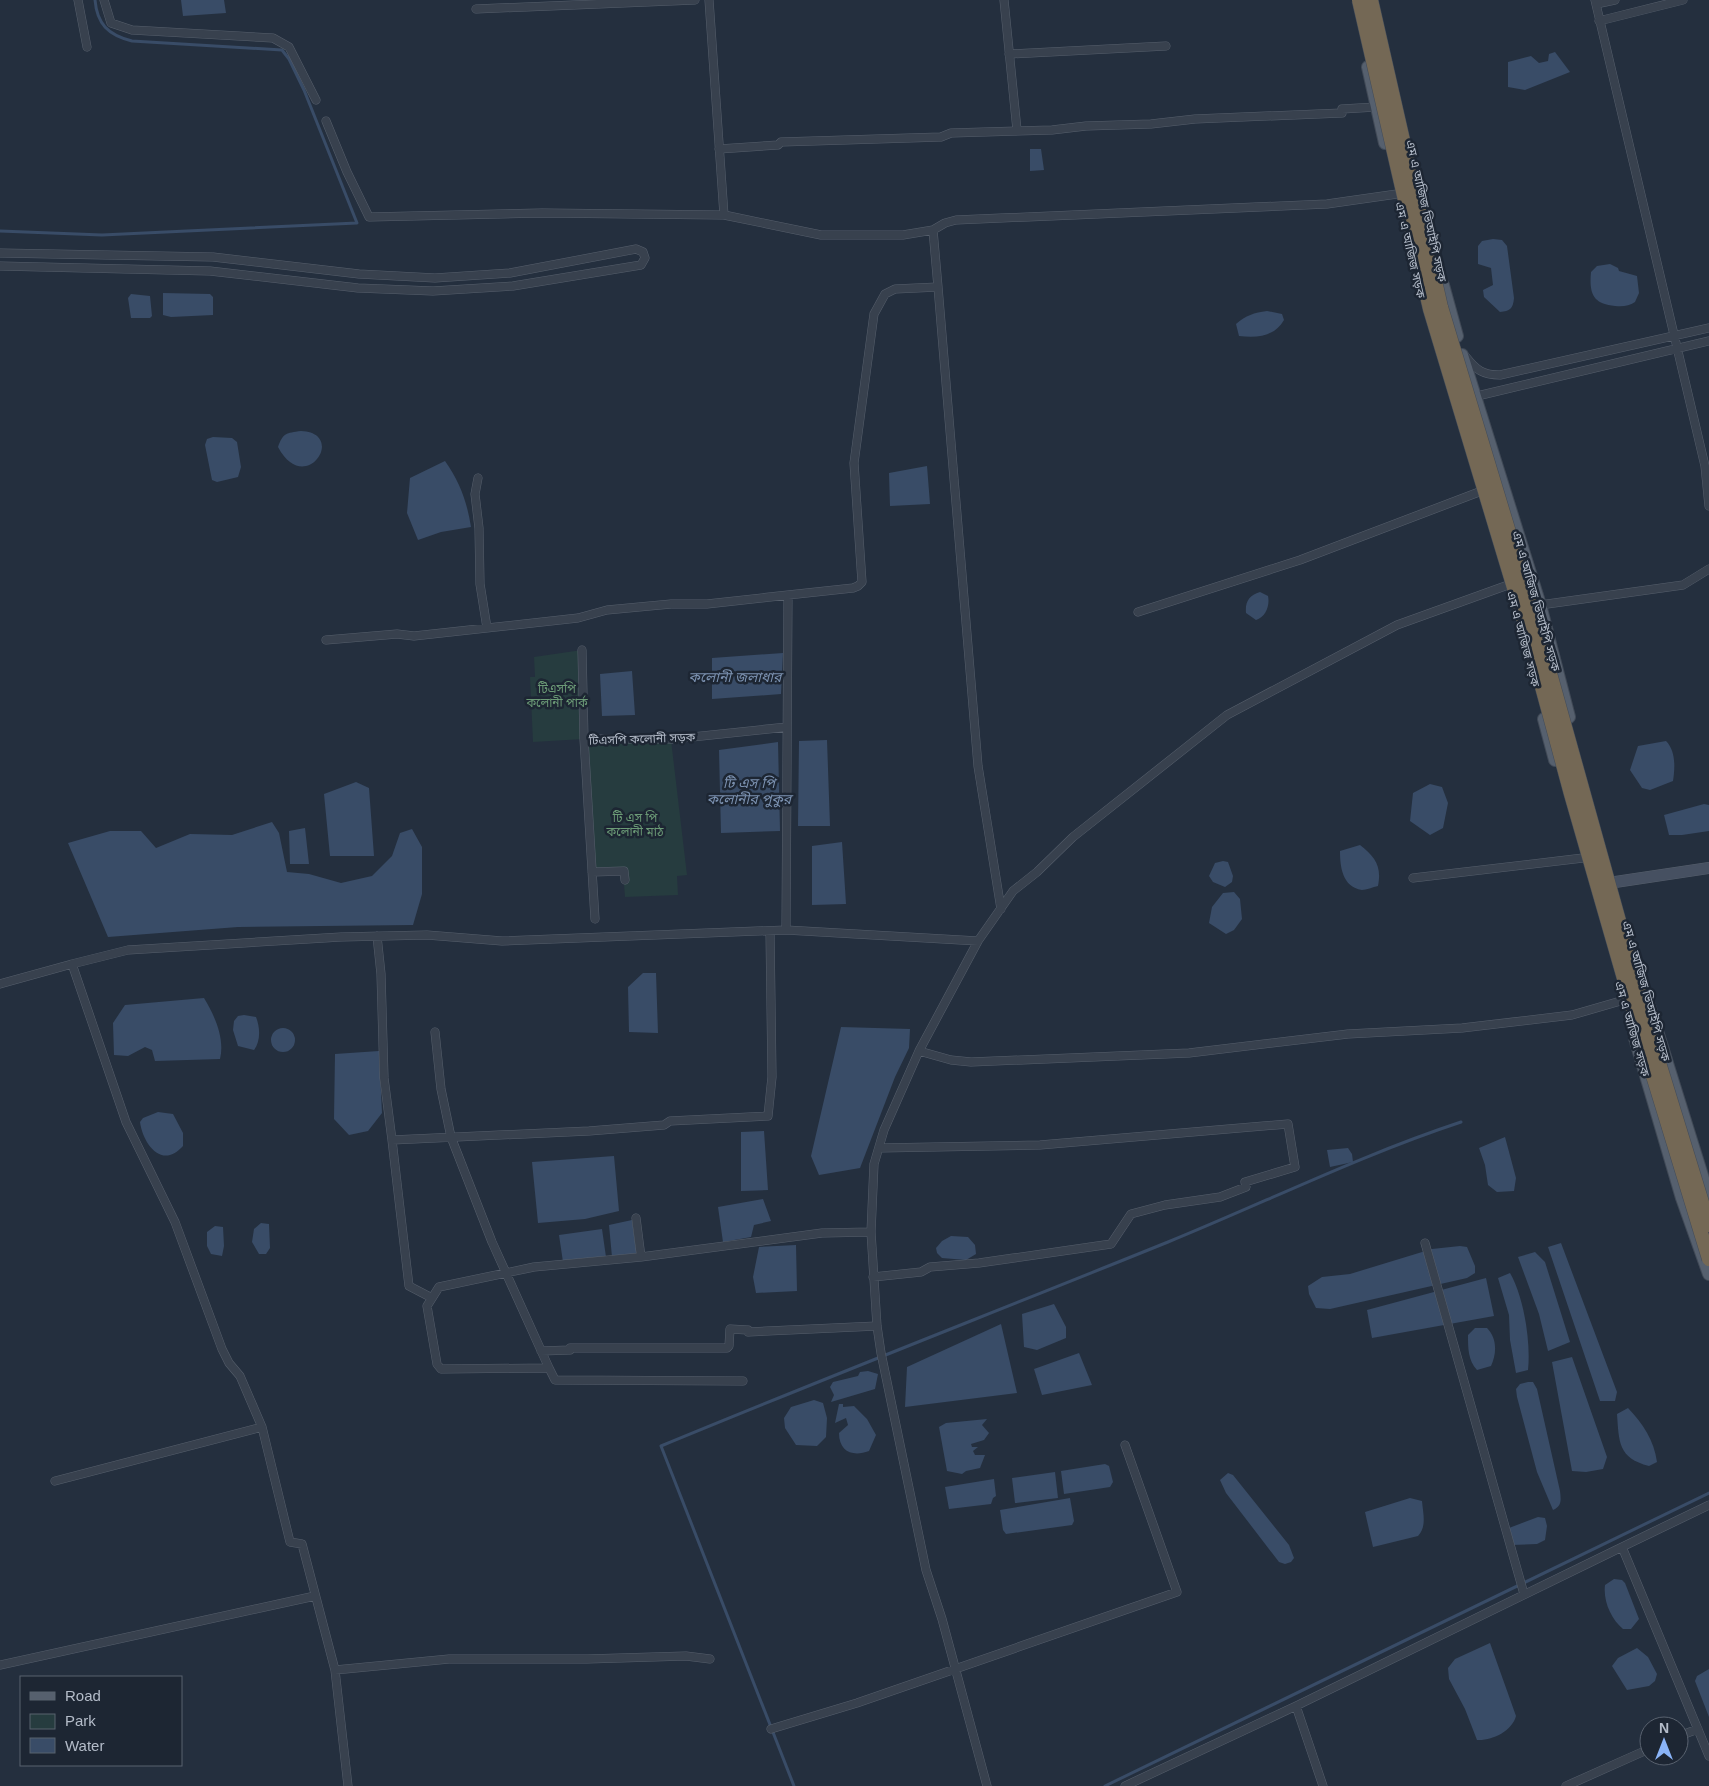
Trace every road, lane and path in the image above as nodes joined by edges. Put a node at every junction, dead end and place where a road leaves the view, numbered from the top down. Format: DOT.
graph roads {
  1 [pos="78,0"];
  2 [pos="104,0"];
  3 [pos="695,0"];
  4 [pos="709,0"];
  5 [pos="1004,0"];
  6 [pos="1353,0"];
  7 [pos="1360,0"];
  8 [pos="1371,0"];
  9 [pos="1378,0"];
  10 [pos="1615,0"];
  11 [pos="1683,0"];
  12 [pos="1595,2"];
  13 [pos="476,9"];
  14 [pos="1599,21"];
  15 [pos="1166,46"];
  16 [pos="87,48"];
  17 [pos="1009,54"];
  18 [pos="316,100"];
  19 [pos="1376,107"];
  20 [pos="326,121"];
  21 [pos="1017,130"];
  22 [pos="719,149"];
  23 [pos="1397,194"];
  24 [pos="724,215"];
  25 [pos="933,230"];
  26 [pos="0,253"];
  27 [pos="0,266"];
  28 [pos="938,287"];
  29 [pos="1709,328"];
  30 [pos="1674,336"];
  31 [pos="1709,341"];
  32 [pos="1678,348"];
  33 [pos="1461,352"];
  34 [pos="1476,396"];
  35 [pos="1452,402"];
  36 [pos="1707,466"];
  37 [pos="478,478"];
  38 [pos="1479,492"];
  39 [pos="1709,506"];
  40 [pos="1709,569"];
  41 [pos="1508,585"];
  42 [pos="788,595"];
  43 [pos="1540,605"];
  44 [pos="1138,612"];
  45 [pos="487,628"];
  46 [pos="326,640"];
  47 [pos="582,650"];
  48 [pos="787,727"];
  49 [pos="584,739"];
  50 [pos="1583,858"];
  51 [pos="1709,868"];
  52 [pos="592,872"];
  53 [pos="1413,878"];
  54 [pos="625,880"];
  55 [pos="1614,882"];
  56 [pos="1590,886"];
  57 [pos="1001,909"];
  58 [pos="595,919"];
  59 [pos="786,930"];
  60 [pos="770,931"];
  61 [pos="376,936"];
  62 [pos="978,941"];
  63 [pos="72,964"];
  64 [pos="0,984"];
  65 [pos="1624,1000"];
  66 [pos="435,1032"];
  67 [pos="919,1051"];
  68 [pos="451,1137"];
  69 [pos="392,1140"];
  70 [pos="879,1148"];
  71 [pos="1709,1198"];
  72 [pos="636,1218"];
  73 [pos="1709,1225"];
  74 [pos="871,1232"];
  75 [pos="1425,1243"];
  76 [pos="641,1257"];
  77 [pos="1709,1259"];
  78 [pos="506,1272"];
  79 [pos="1709,1274"];
  80 [pos="873,1277"];
  81 [pos="432,1298"];
  82 [pos="877,1326"];
  83 [pos="541,1351"];
  84 [pos="549,1368"];
  85 [pos="743,1381"];
  86 [pos="262,1427"];
  87 [pos="1125,1445"];
  88 [pos="55,1481"];
  89 [pos="1709,1505"];
  90 [pos="1622,1546"];
  91 [pos="1524,1594"];
  92 [pos="315,1596"];
  93 [pos="710,1659"];
  94 [pos="0,1665"];
  95 [pos="956,1669"];
  96 [pos="335,1670"];
  97 [pos="1296,1706"];
  98 [pos="771,1729"];
  99 [pos="1698,1729"];
  100 [pos="1689,1732"];
  101 [pos="1639,1753"];
  102 [pos="1709,1756"];
  103 [pos="348,1786"];
  104 [pos="987,1786"];
  105 [pos="1125,1786"];
  106 [pos="1323,1786"];
  107 [pos="1566,1786"];
  1 -- 16 [label="street"];
  2 -- 18 [label="street"];
  3 -- 13 [label="street"];
  4 -- 22 [label="street"];
  5 -- 17 [label="street"];
  6 -- 19 [label="main road, এম এ আজিজ সড়ক"];
  7 -- 77 [label="highway, bridge"];
  8 -- 73 [label="highway, bridge"];
  9 -- 33 [label="main road, এম এ আজিজ ভিআইপি সড়ক"];
  10 -- 12 [label="street"];
  11 -- 14 [label="street"];
  12 -- 14 [label="street"];
  14 -- 30 [label="street"];
  15 -- 17 [label="street"];
  17 -- 21 [label="street"];
  19 -- 21 [label="street"];
  19 -- 23 [label="main road, এম এ আজিজ সড়ক"];
  20 -- 24 [label="street"];
  21 -- 22 [label="street"];
  22 -- 24 [label="street"];
  23 -- 25 [label="street"];
  23 -- 35 [label="main road, এম এ আজিজ সড়ক"];
  24 -- 25 [label="street"];
  25 -- 28 [label="street"];
  26 -- 27 [label="street"];
  28 -- 42 [label="street"];
  28 -- 57 [label="street"];
  29 -- 30 [label="street"];
  30 -- 32 [label="street"];
  30 -- 33 [label="street"];
  31 -- 32 [label="street"];
  32 -- 34 [label="street"];
  32 -- 36 [label="street"];
  33 -- 34 [label="main road, এম এ আজিজ ভিআইপি সড়ক"];
  34 -- 35 [label="street"];
  34 -- 43 [label="main road, এম এ আজিজ ভিআইপি সড়ক"];
  35 -- 38 [label="main road, এম এ আজিজ সড়ক"];
  36 -- 39 [label="street"];
  37 -- 45 [label="street"];
  38 -- 41 [label="main road, এম এ আজিজ সড়ক"];
  38 -- 44 [label="street"];
  40 -- 43 [label="street"];
  41 -- 50 [label="main road, এম এ আজিজ সড়ক"];
  41 -- 57 [label="street"];
  42 -- 45 [label="street"];
  42 -- 48 [label="street"];
  43 -- 55 [label="main road, এম এ আজিজ ভিআইপি সড়ক"];
  45 -- 46 [label="street"];
  47 -- 49 [label="street"];
  48 -- 49 [label="street, টিএসপি কলোনী সড়ক"];
  48 -- 59 [label="street"];
  49 -- 52 [label="street, টিএসপি কলোনী সড়ক"];
  50 -- 53 [label="street"];
  50 -- 56 [label="main road, এম এ আজিজ সড়ক"];
  51 -- 55 [label="street"];
  52 -- 54 [label="street"];
  52 -- 58 [label="street, টিএসপি কলোনী সড়ক"];
  55 -- 56 [label="street"];
  55 -- 71 [label="main road, এম এ আজিজ ভিআইপি সড়ক"];
  56 -- 65 [label="main road, এম এ আজিজ সড়ক"];
  57 -- 62 [label="street"];
  59 -- 60 [label="street"];
  59 -- 62 [label="street"];
  60 -- 61 [label="street"];
  60 -- 68 [label="street"];
  61 -- 63 [label="street"];
  61 -- 69 [label="street"];
  62 -- 67 [label="street"];
  63 -- 64 [label="street"];
  63 -- 86 [label="street"];
  65 -- 67 [label="street"];
  65 -- 79 [label="main road, এম এ আজিজ সড়ক"];
  66 -- 68 [label="street"];
  67 -- 70 [label="street"];
  68 -- 69 [label="street"];
  68 -- 78 [label="street"];
  69 -- 81 [label="street"];
  70 -- 74 [label="street"];
  70 -- 80 [label="street"];
  72 -- 76 [label="street"];
  74 -- 76 [label="street"];
  74 -- 80 [label="street"];
  75 -- 91 [label="street"];
  76 -- 78 [label="street"];
  78 -- 81 [label="street"];
  78 -- 83 [label="street"];
  80 -- 82 [label="street"];
  81 -- 84 [label="street"];
  82 -- 83 [label="street"];
  82 -- 95 [label="street"];
  83 -- 84 [label="street"];
  84 -- 85 [label="street"];
  86 -- 88 [label="street"];
  86 -- 92 [label="street"];
  87 -- 95 [label="street"];
  89 -- 90 [label="street"];
  90 -- 91 [label="street"];
  90 -- 99 [label="street"];
  91 -- 97 [label="street"];
  92 -- 94 [label="street"];
  92 -- 96 [label="street"];
  93 -- 96 [label="street"];
  95 -- 98 [label="street"];
  95 -- 104 [label="street"];
  96 -- 103 [label="street"];
  97 -- 105 [label="street"];
  97 -- 106 [label="street"];
  99 -- 100 [label="street"];
  99 -- 102 [label="street"];
  101 -- 107 [label="street"];
}
